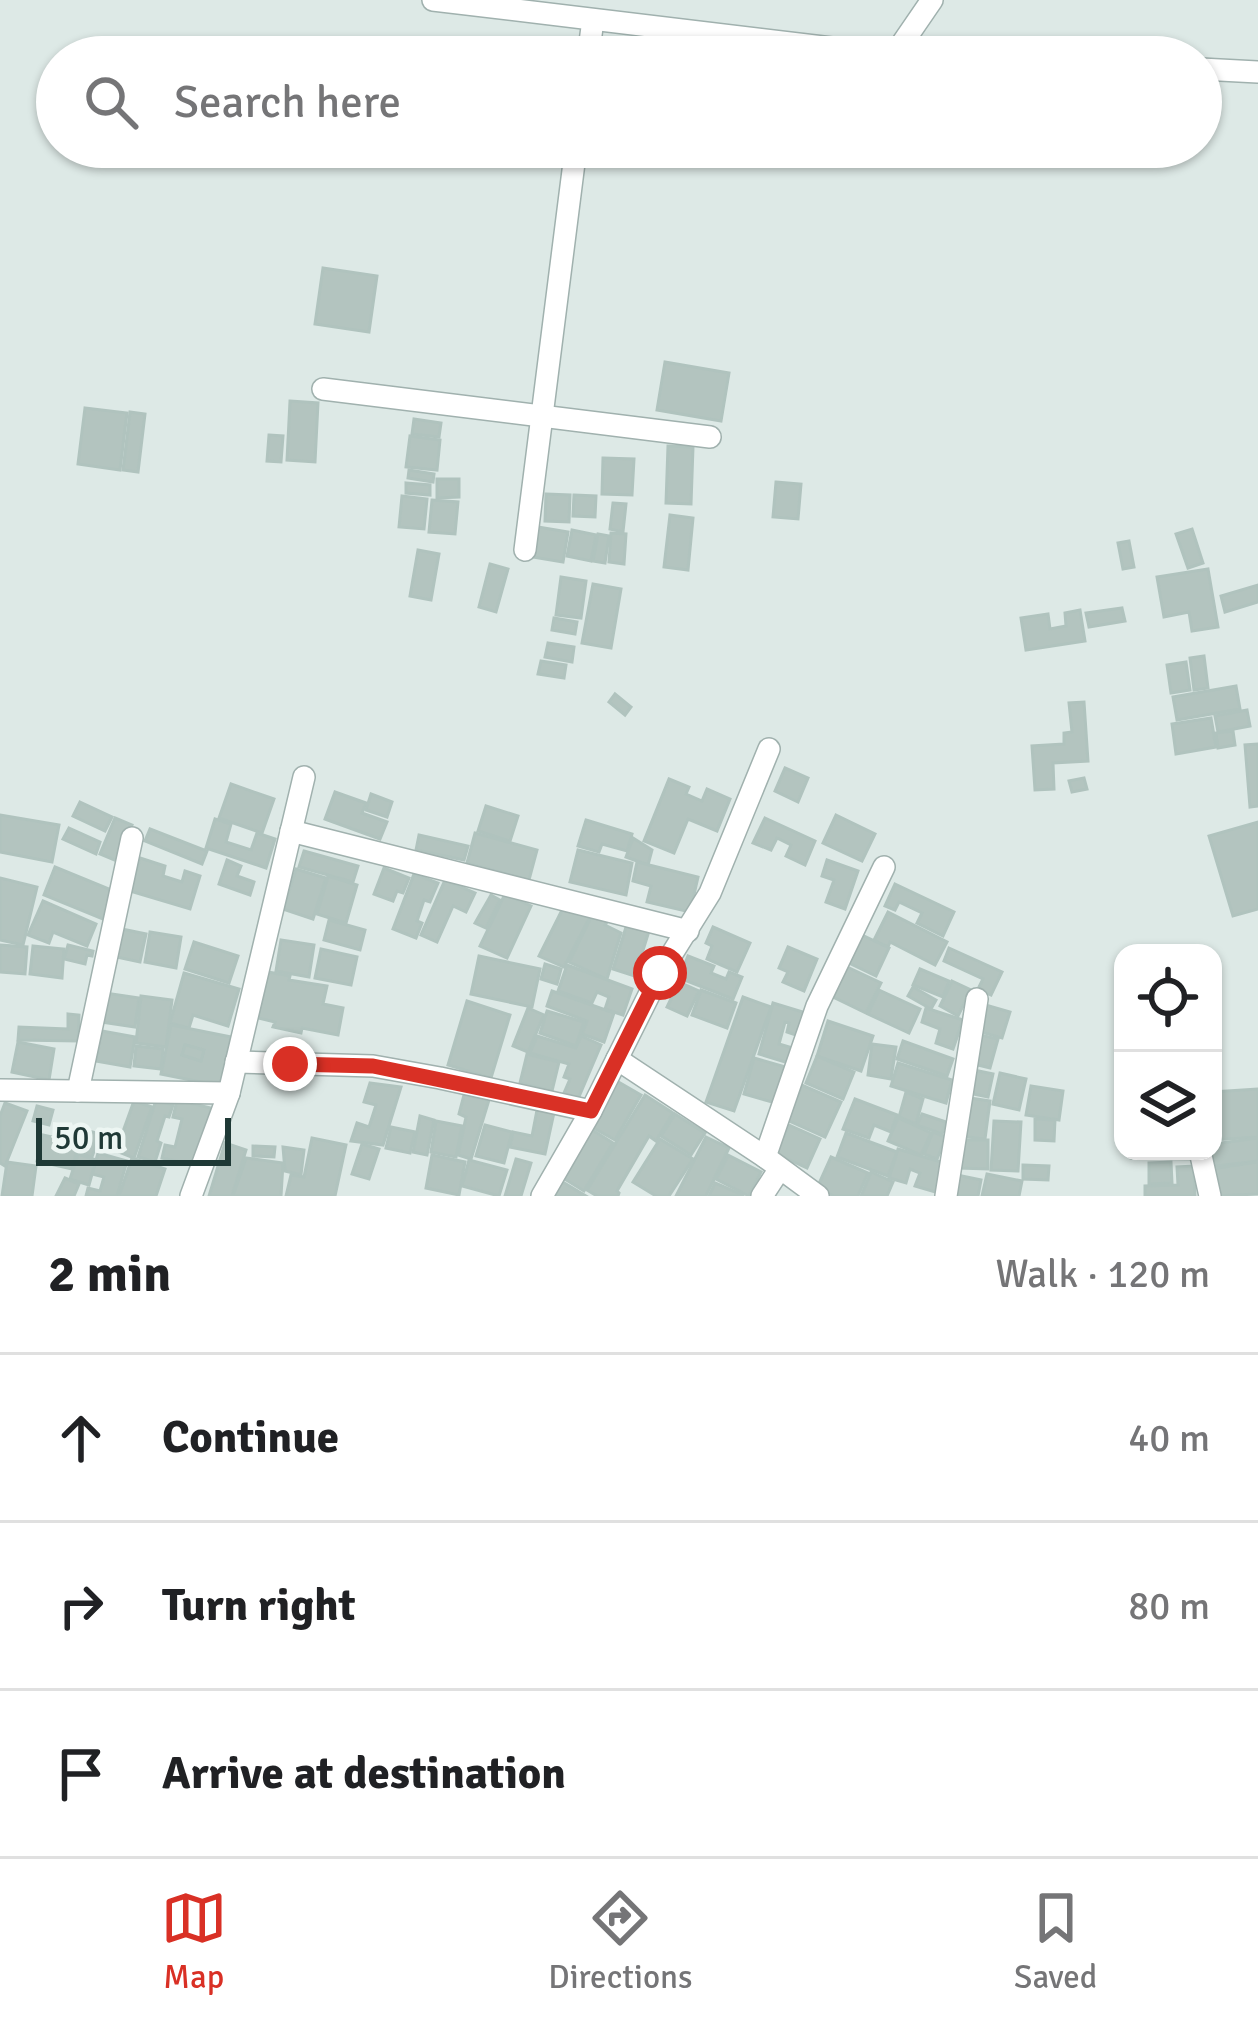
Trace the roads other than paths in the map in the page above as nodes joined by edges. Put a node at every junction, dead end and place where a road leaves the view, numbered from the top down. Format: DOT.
graph roads {
  1 [pos="433,0"];
  2 [pos="932,0"];
  3 [pos="592,20"];
  4 [pos="590,36"];
  5 [pos="735,36"];
  6 [pos="907,36"];
  7 [pos="1222,70"];
  8 [pos="1258,72"];
  9 [pos="573,168"];
  10 [pos="323,389"];
  11 [pos="542,417"];
  12 [pos="710,436"];
  13 [pos="525,550"];
  14 [pos="769,749"];
  15 [pos="304,777"];
  16 [pos="291,831"];
  17 [pos="132,838"];
  18 [pos="884,867"];
  19 [pos="688,931"];
  20 [pos="977,998"];
  21 [pos="617,1059"];
  22 [pos="236,1062"];
  23 [pos="0,1090"];
  24 [pos="78,1091"];
  25 [pos="229,1093"];
  26 [pos="591,1111"];
  27 [pos="1202,1160"];
  28 [pos="772,1163"];
  29 [pos="190,1196"];
  30 [pos="542,1196"];
  31 [pos="762,1196"];
  32 [pos="818,1196"];
  33 [pos="946,1196"];
  34 [pos="1210,1196"];
  1 -- 3 [label="street"];
  2 -- 6 [label="street"];
  3 -- 4 [label="street"];
  3 -- 5 [label="street"];
  7 -- 8 [label="street"];
  9 -- 11 [label="street"];
  10 -- 11 [label="street"];
  11 -- 12 [label="street"];
  11 -- 13 [label="street"];
  14 -- 19 [label="street"];
  15 -- 16 [label="street"];
  16 -- 19 [label="street"];
  16 -- 22 [label="street"];
  17 -- 24 [label="street"];
  18 -- 28 [label="street"];
  19 -- 21 [label="street"];
  20 -- 33 [label="street"];
  21 -- 26 [label="street"];
  21 -- 28 [label="street"];
  22 -- 25 [label="street"];
  22 -- 26 [label="street"];
  23 -- 24 [label="street"];
  24 -- 25 [label="street"];
  25 -- 29 [label="street"];
  26 -- 30 [label="street"];
  27 -- 34 [label="street"];
  28 -- 31 [label="street"];
  28 -- 32 [label="street"];
}
